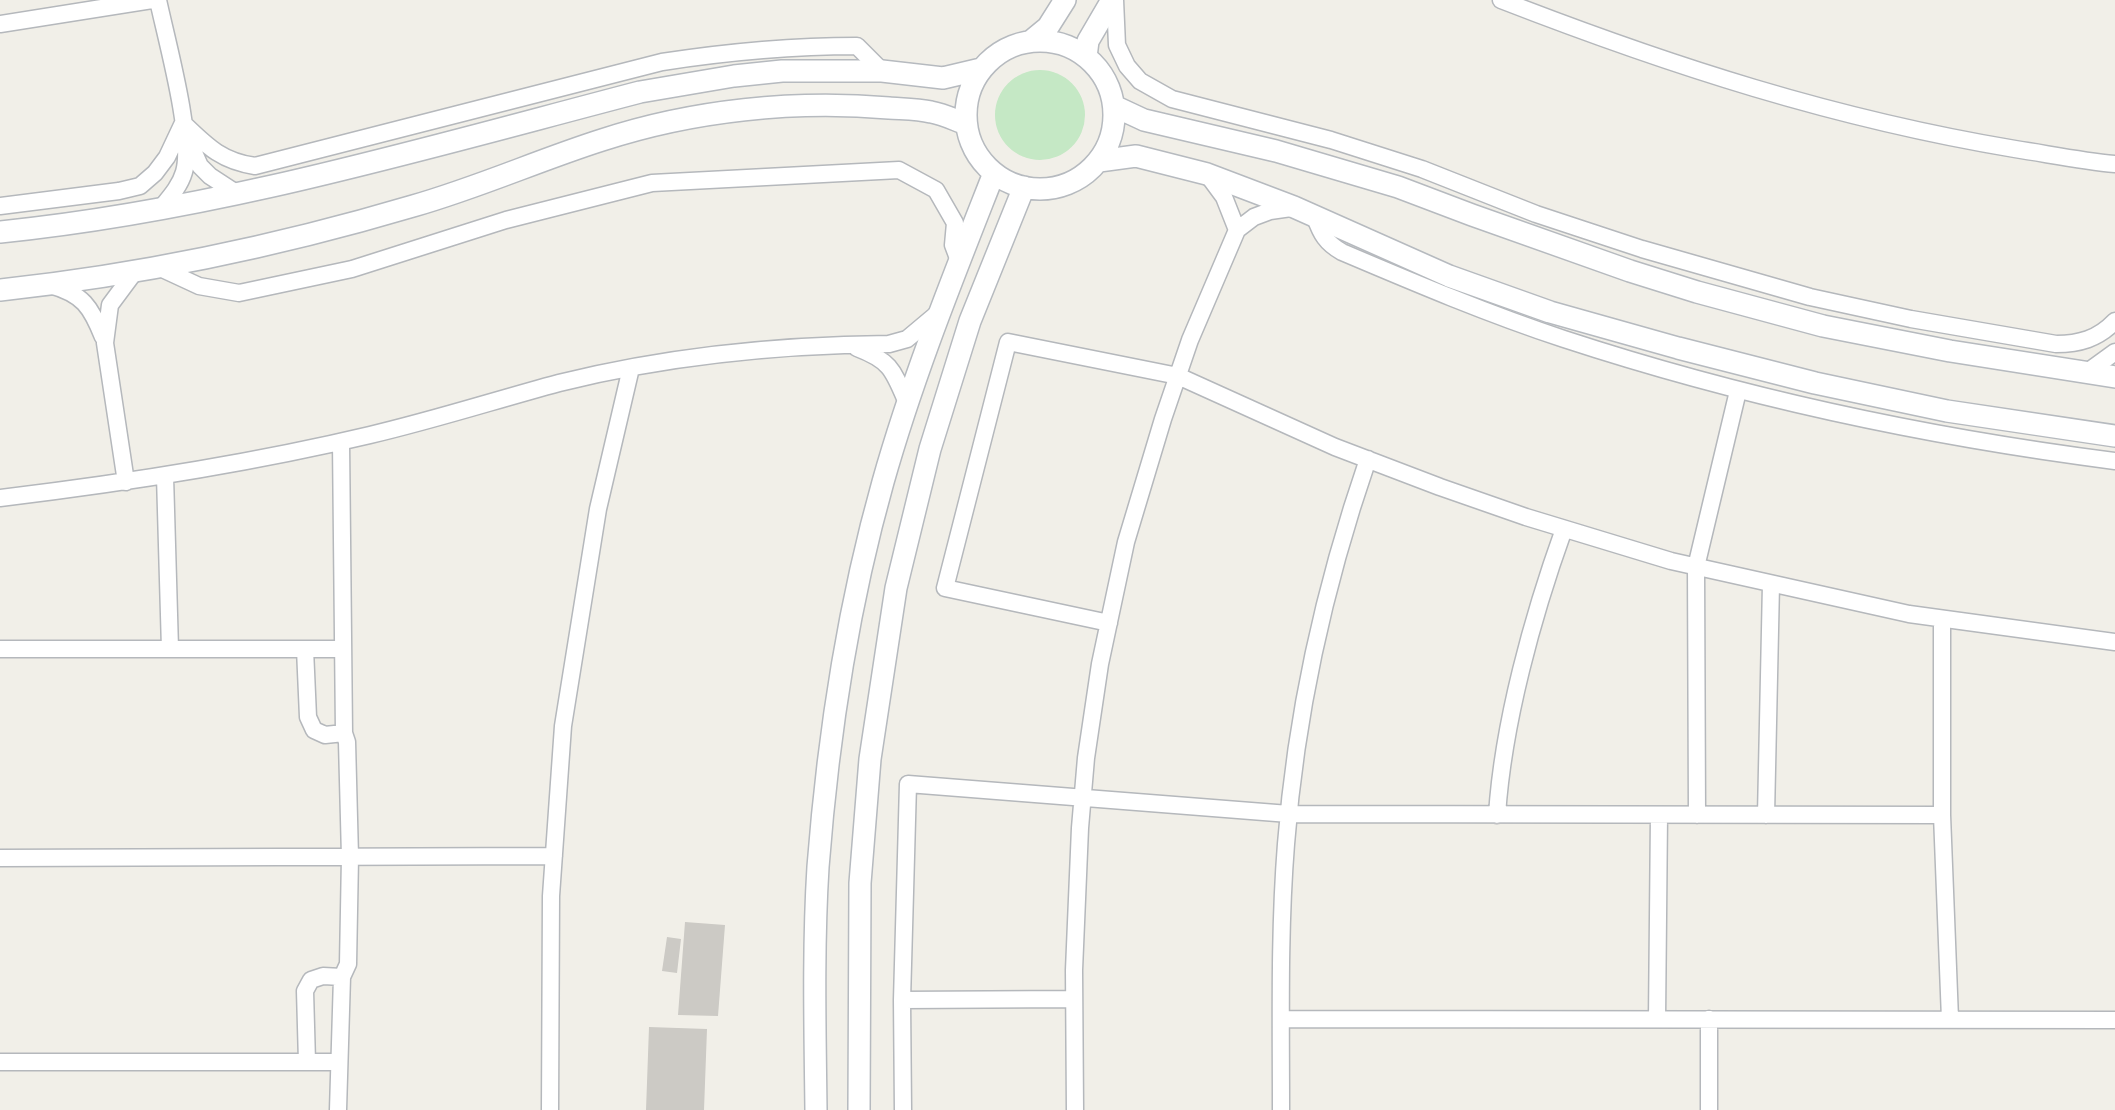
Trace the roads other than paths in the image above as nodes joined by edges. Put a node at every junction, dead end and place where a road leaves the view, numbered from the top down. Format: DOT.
graph roads {
  1 [pos="152,0"];
  2 [pos="158,0"];
  3 [pos="1065,0"];
  4 [pos="1113,0"];
  5 [pos="1501,0"];
  6 [pos="0,24"];
  7 [pos="1031,41"];
  8 [pos="1086,57"];
  9 [pos="981,69"];
  10 [pos="881,71"];
  11 [pos="1114,106"];
  12 [pos="966,124"];
  13 [pos="184,129"];
  14 [pos="1099,161"];
  15 [pos="2115,164"];
  16 [pos="994,173"];
  17 [pos="1207,174"];
  18 [pos="1024,187"];
  19 [pos="236,193"];
  20 [pos="0,206"];
  21 [pos="1294,207"];
  22 [pos="161,208"];
  23 [pos="1315,217"];
  24 [pos="1237,230"];
  25 [pos="0,232"];
  26 [pos="959,261"];
  27 [pos="158,267"];
  28 [pos="136,270"];
  29 [pos="50,285"];
  30 [pos="0,290"];
  31 [pos="940,311"];
  32 [pos="2115,321"];
  33 [pos="105,343"];
  34 [pos="848,344"];
  35 [pos="2115,352"];
  36 [pos="631,368"];
  37 [pos="2086,373"];
  38 [pos="1178,376"];
  39 [pos="2115,377"];
  40 [pos="1738,391"];
  41 [pos="907,403"];
  42 [pos="2115,436"];
  43 [pos="341,442"];
  44 [pos="1368,459"];
  45 [pos="2115,461"];
  46 [pos="165,477"];
  47 [pos="126,482"];
  48 [pos="0,498"];
  49 [pos="1564,529"];
  50 [pos="1696,567"];
  51 [pos="1771,584"];
  52 [pos="1942,619"];
  53 [pos="1108,623"];
  54 [pos="2115,642"];
  55 [pos="0,649"];
  56 [pos="170,649"];
  57 [pos="304,649"];
  58 [pos="342,649"];
  59 [pos="344,733"];
  60 [pos="1083,798"];
  61 [pos="1289,814"];
  62 [pos="1497,814"];
  63 [pos="1659,815"];
  64 [pos="1697,815"];
  65 [pos="1766,815"];
  66 [pos="1942,815"];
  67 [pos="350,856"];
  68 [pos="554,856"];
  69 [pos="0,858"];
  70 [pos="342,977"];
  71 [pos="1074,999"];
  72 [pos="902,1000"];
  73 [pos="1281,1019"];
  74 [pos="1657,1019"];
  75 [pos="1709,1019"];
  76 [pos="1950,1020"];
  77 [pos="2115,1020"];
  78 [pos="0,1062"];
  79 [pos="307,1062"];
  80 [pos="338,1062"];
  81 [pos="338,1110"];
  82 [pos="550,1110"];
  83 [pos="816,1110"];
  84 [pos="859,1110"];
  85 [pos="903,1110"];
  86 [pos="1075,1110"];
  87 [pos="1281,1110"];
  88 [pos="1709,1110"];
  1 -- 6 [label="street"];
  2 -- 13 [label="street"];
  3 -- 7 [label="main road"];
  4 -- 8 [label="main road"];
  4 -- 32 [label="street"];
  5 -- 15 [label="street"];
  7 -- 8 [label="main road"];
  7 -- 9 [label="main road"];
  8 -- 11 [label="main road"];
  9 -- 10 [label="main road"];
  9 -- 12 [label="main road"];
  10 -- 13 [label="street"];
  10 -- 19 [label="main road"];
  11 -- 14 [label="main road"];
  11 -- 37 [label="main road"];
  12 -- 16 [label="main road"];
  12 -- 27 [label="main road"];
  13 -- 19 [label="street"];
  13 -- 20 [label="street"];
  13 -- 22 [label="street"];
  14 -- 17 [label="main road"];
  14 -- 18 [label="main road"];
  16 -- 18 [label="main road"];
  16 -- 26 [label="main road"];
  17 -- 21 [label="main road"];
  17 -- 24 [label="street"];
  18 -- 84 [label="main road"];
  19 -- 22 [label="main road"];
  21 -- 23 [label="main road"];
  21 -- 24 [label="street"];
  22 -- 25 [label="main road"];
  23 -- 40 [label="street"];
  23 -- 42 [label="main road"];
  24 -- 38 [label="street"];
  26 -- 27 [label="street"];
  26 -- 31 [label="main road"];
  27 -- 28 [label="main road"];
  28 -- 29 [label="main road"];
  28 -- 33 [label="street"];
  29 -- 30 [label="main road"];
  29 -- 33 [label="street"];
  31 -- 34 [label="street"];
  31 -- 41 [label="main road"];
  33 -- 47 [label="street"];
  34 -- 36 [label="street"];
  34 -- 41 [label="street"];
  35 -- 37 [label="street"];
  36 -- 43 [label="street"];
  36 -- 68 [label="street"];
  37 -- 39 [label="main road"];
  38 -- 44 [label="street"];
  38 -- 53 [label="street"];
  38 -- 53 [label="street"];
  40 -- 45 [label="street"];
  40 -- 50 [label="street"];
  41 -- 83 [label="main road"];
  43 -- 46 [label="street"];
  43 -- 58 [label="street"];
  44 -- 49 [label="street"];
  44 -- 61 [label="street"];
  46 -- 47 [label="street"];
  46 -- 56 [label="street"];
  47 -- 48 [label="street"];
  49 -- 50 [label="street"];
  49 -- 62 [label="street"];
  50 -- 51 [label="street"];
  50 -- 64 [label="street"];
  51 -- 52 [label="street"];
  51 -- 65 [label="street"];
  52 -- 54 [label="street"];
  52 -- 66 [label="street"];
  53 -- 60 [label="street"];
  55 -- 56 [label="street"];
  56 -- 57 [label="street"];
  57 -- 58 [label="street"];
  57 -- 59 [label="street"];
  58 -- 59 [label="street"];
  59 -- 67 [label="street"];
  60 -- 61 [label="street"];
  60 -- 71 [label="street"];
  60 -- 72 [label="street"];
  61 -- 62 [label="street"];
  61 -- 73 [label="street"];
  62 -- 63 [label="street"];
  63 -- 64 [label="street"];
  63 -- 74 [label="street"];
  64 -- 65 [label="street"];
  65 -- 66 [label="street"];
  66 -- 76 [label="street"];
  67 -- 68 [label="street"];
  67 -- 69 [label="street"];
  67 -- 70 [label="street"];
  68 -- 82 [label="street"];
  70 -- 79 [label="street"];
  70 -- 80 [label="street"];
  71 -- 72 [label="street"];
  71 -- 86 [label="street"];
  72 -- 85 [label="street"];
  73 -- 74 [label="street"];
  73 -- 87 [label="street"];
  74 -- 75 [label="street"];
  75 -- 76 [label="street"];
  75 -- 88 [label="street"];
  76 -- 77 [label="street"];
  78 -- 79 [label="street"];
  79 -- 80 [label="street"];
  80 -- 81 [label="street"];
}
